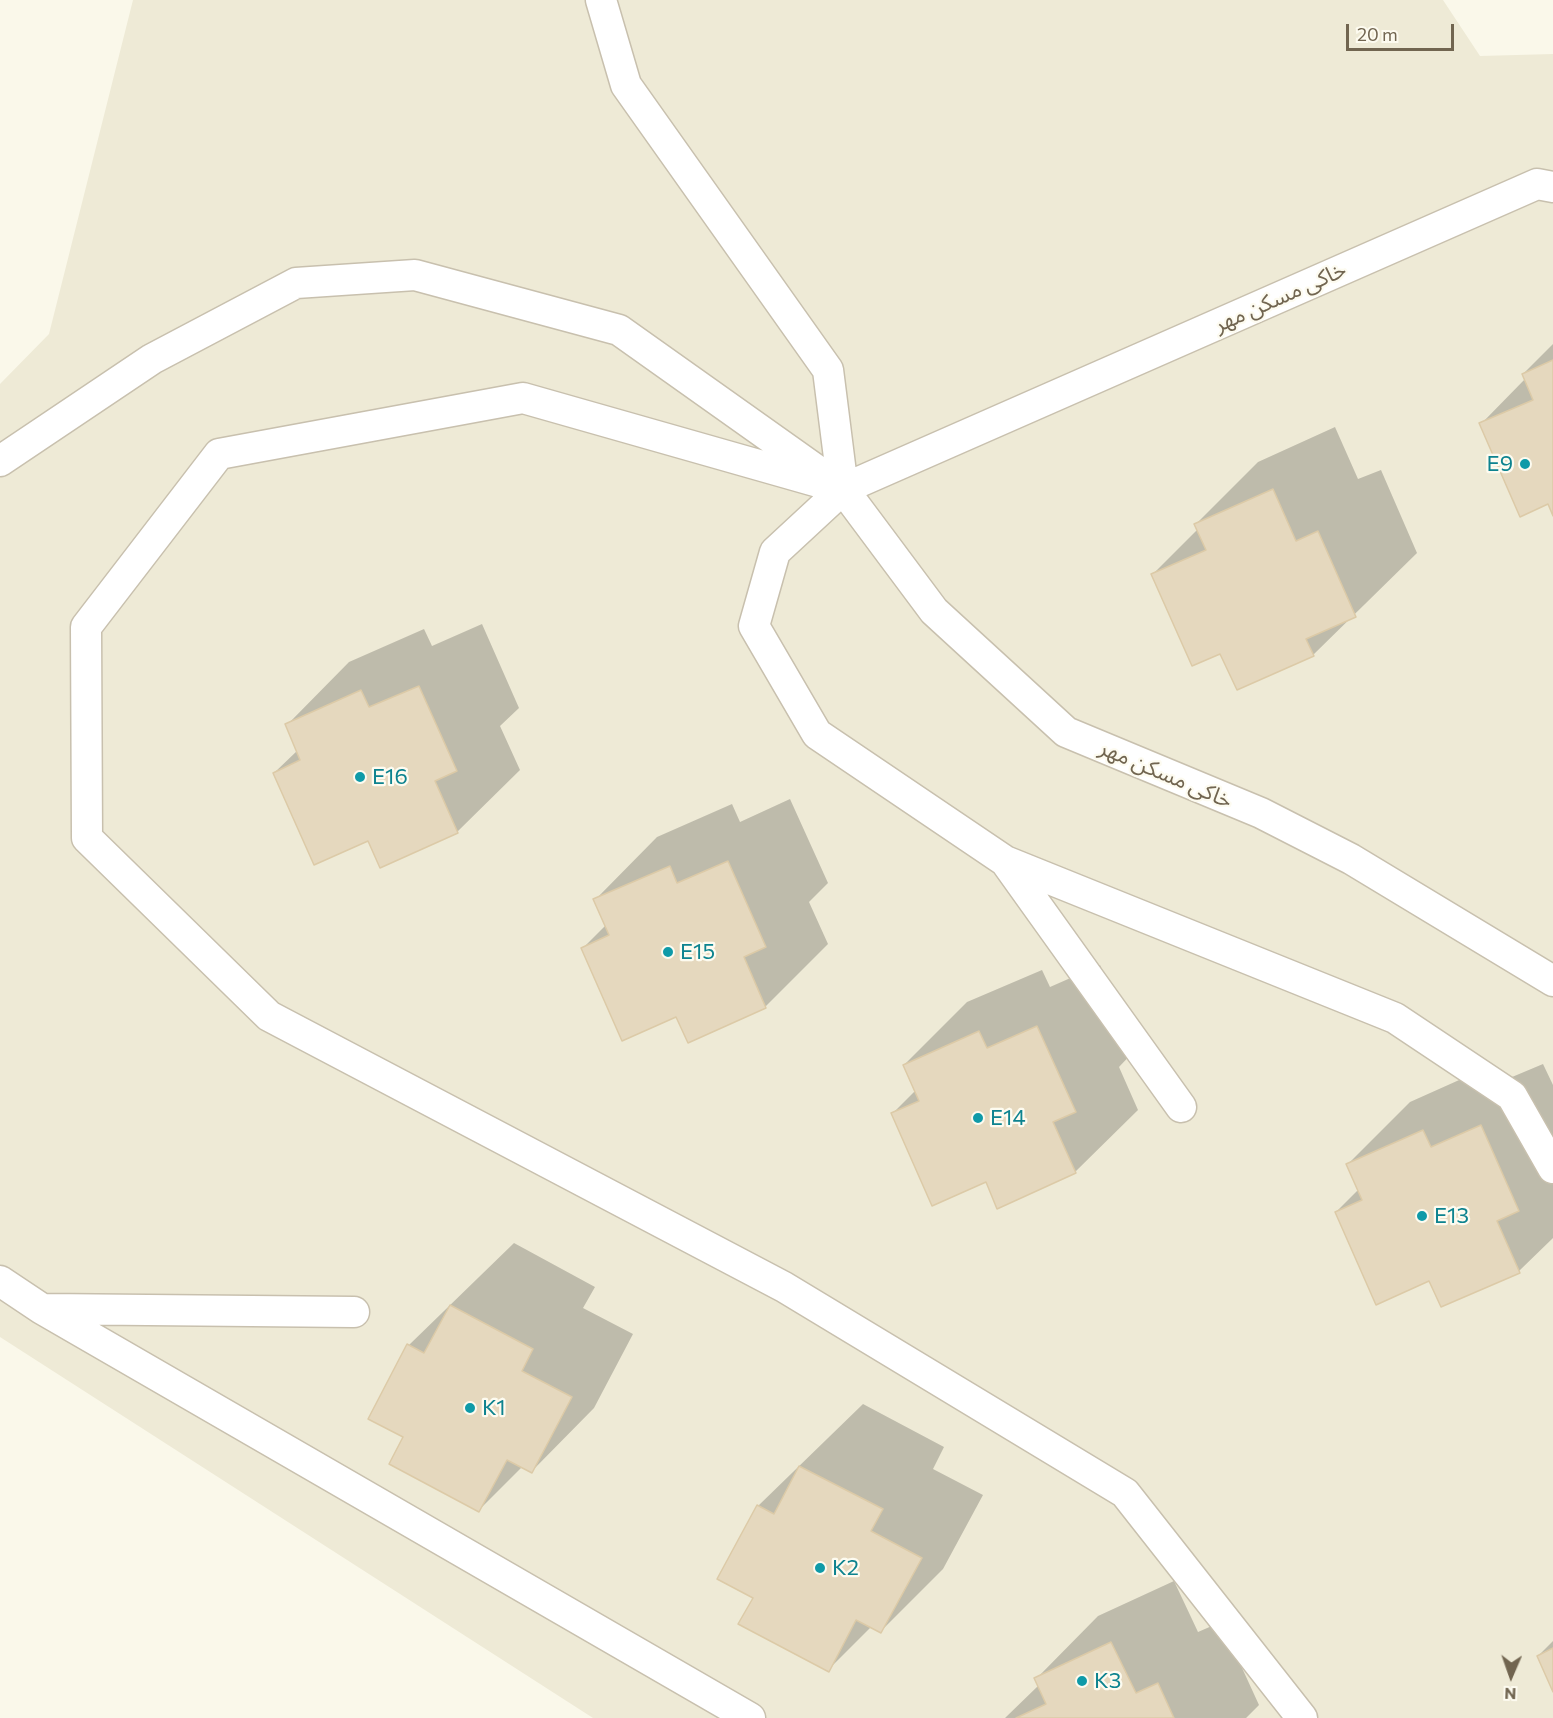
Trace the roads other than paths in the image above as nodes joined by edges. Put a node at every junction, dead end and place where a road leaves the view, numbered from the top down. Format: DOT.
graph roads {
  1 [pos="601,0"];
  2 [pos="1553,187"];
  3 [pos="0,461"];
  4 [pos="843,489"];
  5 [pos="1005,861"];
  6 [pos="1553,981"];
  7 [pos="1181,1107"];
  8 [pos="1553,1168"];
  9 [pos="0,1281"];
  10 [pos="42,1309"];
  11 [pos="354,1312"];
  12 [pos="750,1718"];
  13 [pos="1302,1718"];
  1 -- 4 [label="street"];
  2 -- 4 [label="street, خاکی مسکن مهر"];
  3 -- 4 [label="street"];
  4 -- 5 [label="street, خاکی مسکن مهر"];
  4 -- 6 [label="street, خاکی مسکن مهر"];
  4 -- 13 [label="street"];
  5 -- 7 [label="street, خاکی مسکن مهر"];
  5 -- 8 [label="street"];
  9 -- 10 [label="street"];
  10 -- 11 [label="street"];
  10 -- 12 [label="street"];
}
